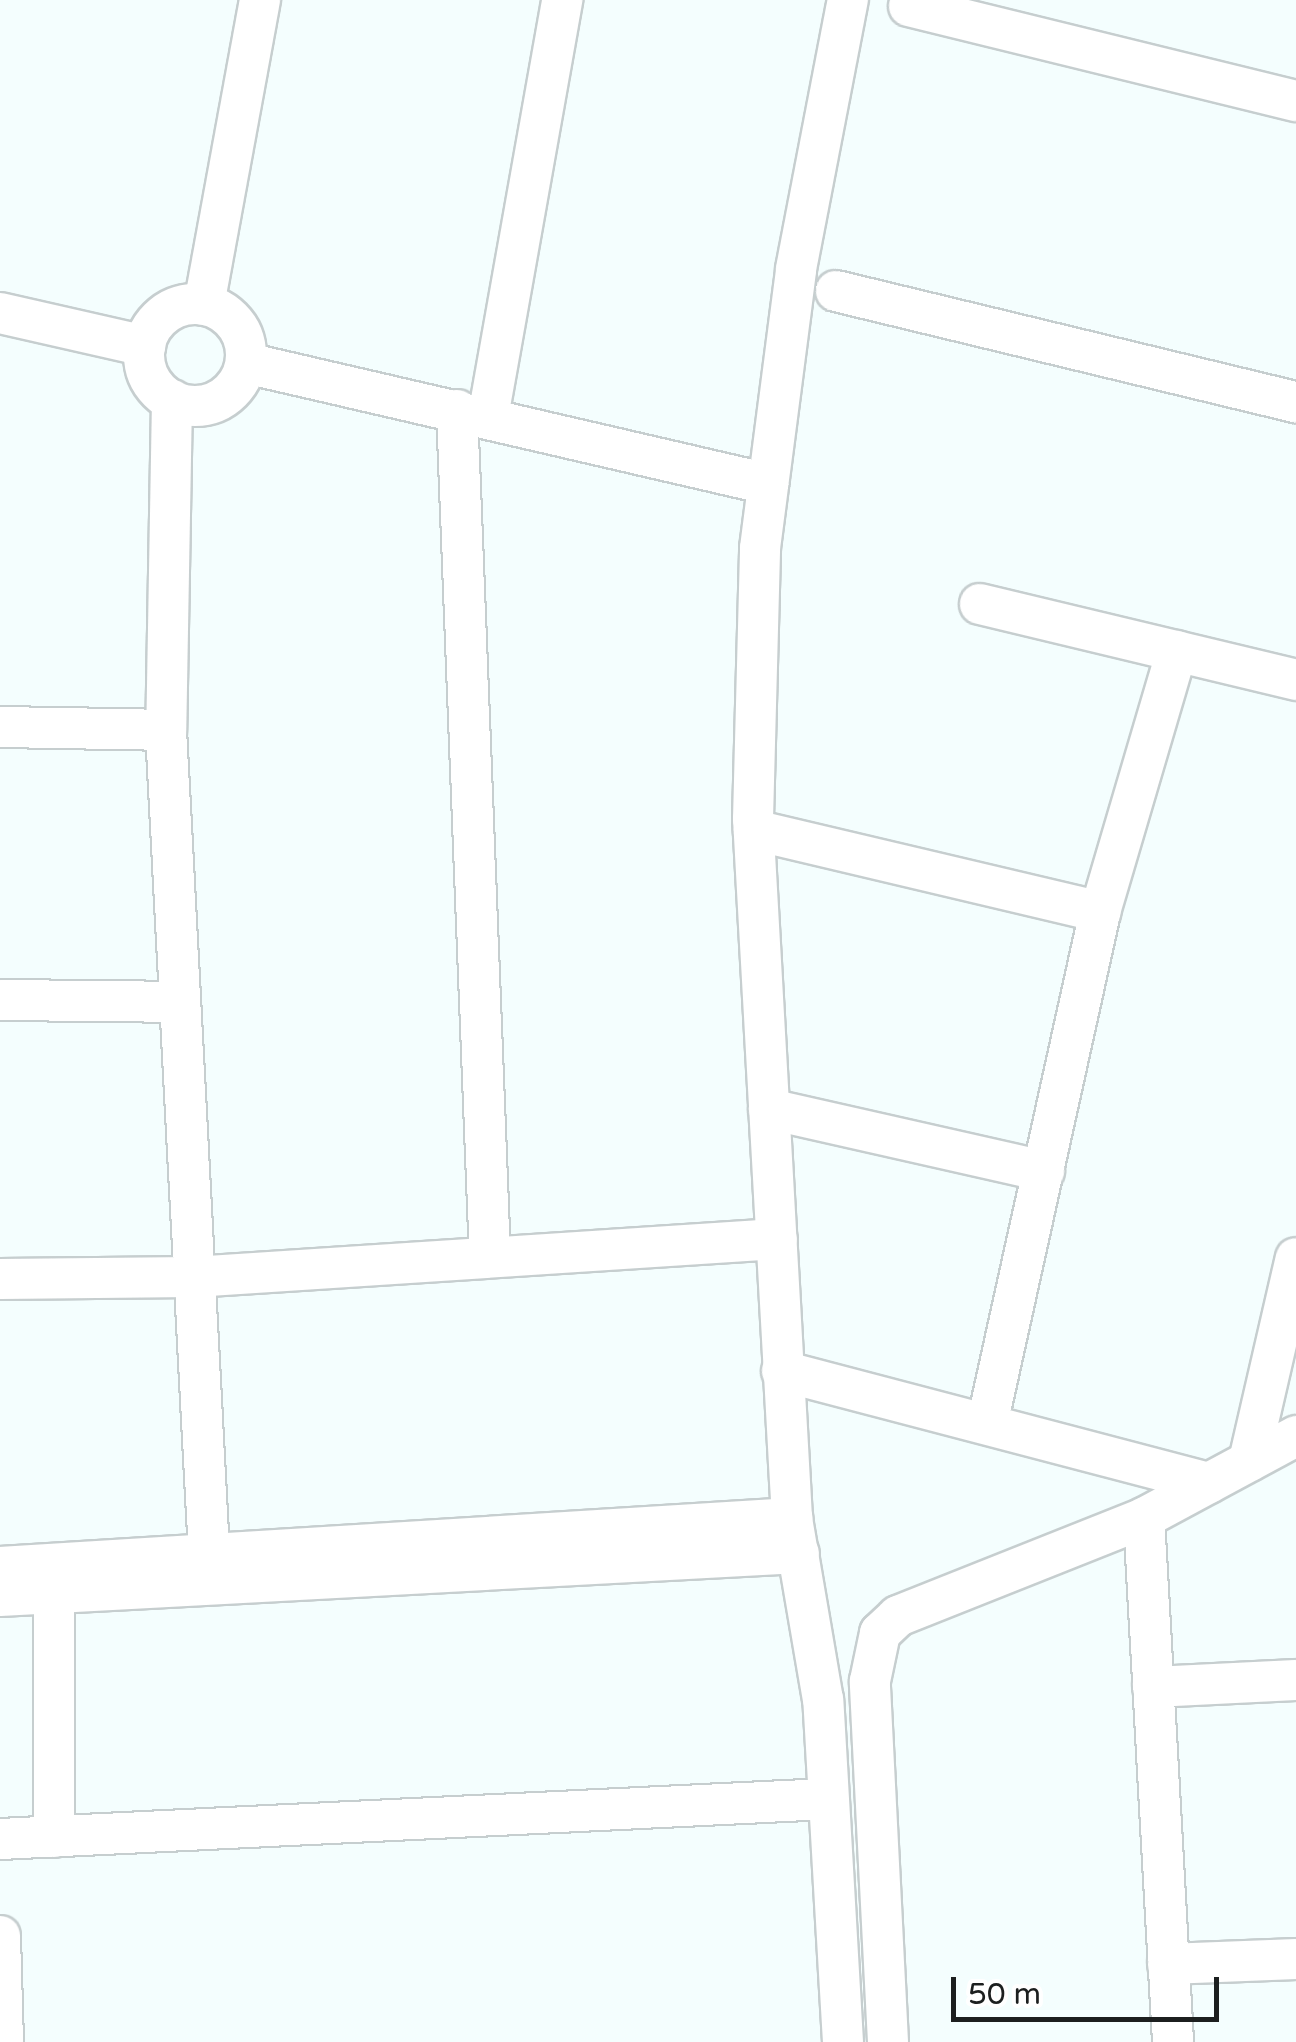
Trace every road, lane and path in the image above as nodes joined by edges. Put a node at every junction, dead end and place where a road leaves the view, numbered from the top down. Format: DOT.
graph roads {
  1 [pos="260,0"];
  2 [pos="562,0"];
  3 [pos="848,0"];
  4 [pos="909,6"];
  5 [pos="1296,101"];
  6 [pos="836,290"];
  7 [pos="204,305"];
  8 [pos="0,313"];
  9 [pos="146,346"];
  10 [pos="246,364"];
  11 [pos="172,400"];
  12 [pos="1296,402"];
  13 [pos="473,413"];
  14 [pos="768,484"];
  15 [pos="980,604"];
  16 [pos="1178,651"];
  17 [pos="1296,680"];
  18 [pos="0,727"];
  19 [pos="166,730"];
  20 [pos="754,830"];
  21 [pos="1100,912"];
  22 [pos="0,1000"];
  23 [pos="179,1002"];
  24 [pos="769,1109"];
  25 [pos="1044,1170"];
  26 [pos="777,1239"];
  27 [pos="490,1256"];
  28 [pos="1296,1258"];
  29 [pos="193,1277"];
  30 [pos="0,1279"];
  31 [pos="782,1370"];
  32 [pos="988,1424"];
  33 [pos="1296,1436"];
  34 [pos="1249,1462"];
  35 [pos="1209,1483"];
  36 [pos="1144,1518"];
  37 [pos="796,1535"];
  38 [pos="209,1554"];
  39 [pos="0,1567"];
  40 [pos="55,1578"];
  41 [pos="0,1596"];
  42 [pos="1296,1680"];
  43 [pos="1153,1686"];
  44 [pos="828,1799"];
  45 [pos="54,1837"];
  46 [pos="0,1839"];
  47 [pos="0,1936"];
  48 [pos="1296,1958"];
  49 [pos="1168,1964"];
  50 [pos="3,2042"];
  51 [pos="842,2042"];
  52 [pos="888,2042"];
  53 [pos="1173,2042"];
  1 -- 7 [label="street"];
  2 -- 13 [label="street"];
  3 -- 14 [label="street"];
  4 -- 5 [label="street"];
  6 -- 12 [label="street"];
  7 -- 9 [label="street"];
  7 -- 10 [label="street"];
  8 -- 9 [label="street"];
  9 -- 11 [label="street"];
  10 -- 11 [label="street"];
  10 -- 13 [label="street"];
  11 -- 19 [label="street"];
  13 -- 14 [label="street"];
  13 -- 27 [label="street"];
  14 -- 20 [label="street"];
  15 -- 16 [label="street"];
  16 -- 17 [label="street"];
  16 -- 21 [label="street"];
  18 -- 19 [label="street"];
  19 -- 23 [label="street"];
  20 -- 21 [label="street"];
  20 -- 24 [label="street"];
  21 -- 25 [label="street"];
  22 -- 23 [label="street"];
  23 -- 29 [label="street"];
  24 -- 25 [label="street"];
  24 -- 26 [label="street"];
  25 -- 32 [label="street"];
  26 -- 27 [label="street"];
  26 -- 31 [label="street"];
  27 -- 29 [label="street"];
  28 -- 34 [label="street"];
  29 -- 30 [label="street"];
  29 -- 38 [label="street"];
  31 -- 32 [label="street"];
  31 -- 37 [label="street"];
  32 -- 35 [label="street"];
  33 -- 34 [label="street"];
  34 -- 35 [label="street"];
  35 -- 36 [label="street"];
  36 -- 43 [label="street"];
  36 -- 52 [label="street"];
  37 -- 38 [label="street"];
  37 -- 40 [label="street"];
  37 -- 44 [label="street"];
  38 -- 40 [label="street"];
  39 -- 40 [label="street"];
  40 -- 41 [label="street"];
  40 -- 45 [label="street"];
  42 -- 43 [label="street"];
  43 -- 49 [label="street"];
  44 -- 45 [label="street"];
  44 -- 51 [label="street"];
  45 -- 46 [label="street"];
  47 -- 50 [label="street"];
  48 -- 49 [label="street"];
  49 -- 53 [label="street"];
}
